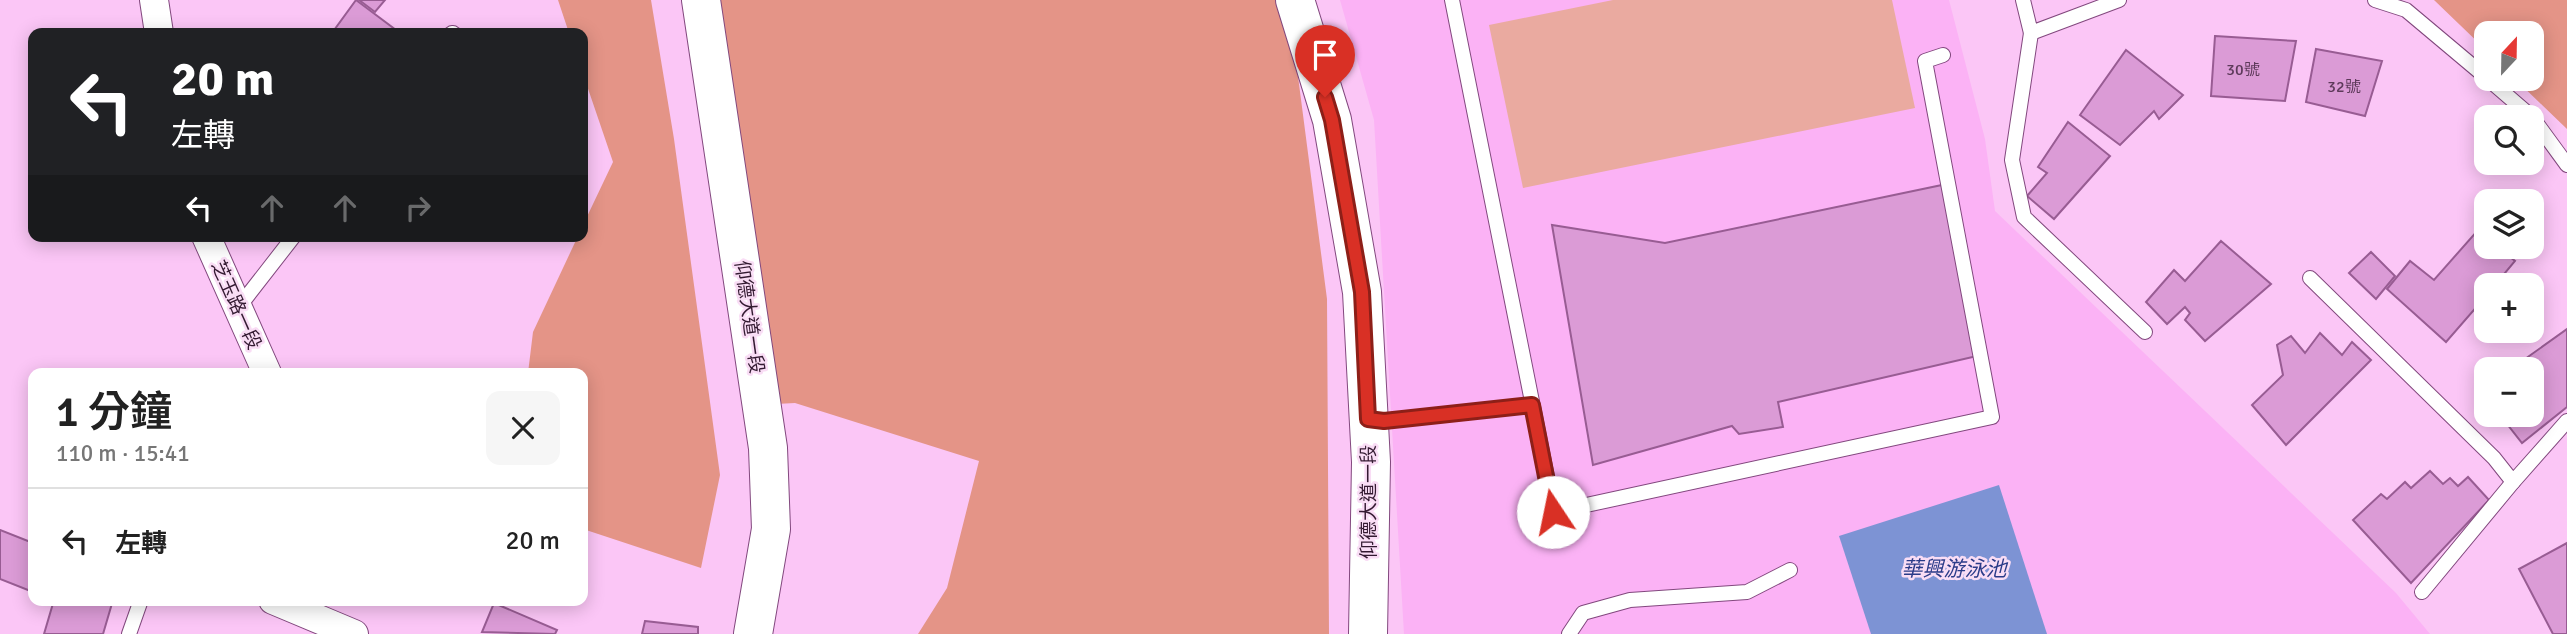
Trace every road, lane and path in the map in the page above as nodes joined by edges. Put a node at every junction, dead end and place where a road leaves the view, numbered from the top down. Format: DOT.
graph roads {
  1 [pos="154,0"];
  2 [pos="701,0"];
  3 [pos="1295,0"];
  4 [pos="1452,0"];
  5 [pos="2023,0"];
  6 [pos="2119,0"];
  7 [pos="2375,0"];
  8 [pos="158,28"];
  9 [pos="2031,33"];
  10 [pos="1943,55"];
  11 [pos="2474,67"];
  12 [pos="2502,91"];
  13 [pos="2518,105"];
  14 [pos="2544,133"];
  15 [pos="2567,165"];
  16 [pos="209,242"];
  17 [pos="289,242"];
  18 [pos="2310,278"];
  19 [pos="237,309"];
  20 [pos="2145,332"];
  21 [pos="265,368"];
  22 [pos="1532,405"];
  23 [pos="1368,419"];
  24 [pos="2567,421"];
  25 [pos="2513,482"];
  26 [pos="1790,570"];
  27 [pos="2422,592"];
  28 [pos="139,606"];
  29 [pos="287,606"];
  30 [pos="129,634"];
  31 [pos="354,634"];
  32 [pos="752,634"];
  33 [pos="1368,634"];
  34 [pos="1569,634"];
  1 -- 8 [label="street"];
  2 -- 32 [label="main road, 仰德大道一段"];
  3 -- 23 [label="main road, 仰德大道一段"];
  4 -- 22 [label="lane"];
  5 -- 9 [label="lane"];
  6 -- 9 [label="lane"];
  7 -- 11 [label="lane"];
  9 -- 20 [label="lane"];
  10 -- 22 [label="lane"];
  12 -- 13 [label="lane"];
  14 -- 15 [label="lane"];
  16 -- 19 [label="street, 芝玉路一段"];
  17 -- 19 [label="lane"];
  18 -- 25 [label="lane"];
  19 -- 21 [label="street, 芝玉路一段"];
  22 -- 23 [label="lane"];
  23 -- 33 [label="main road, 仰德大道一段"];
  24 -- 25 [label="lane"];
  25 -- 27 [label="lane"];
  26 -- 34 [label="lane"];
  28 -- 30 [label="lane"];
  29 -- 31 [label="street"];
}
